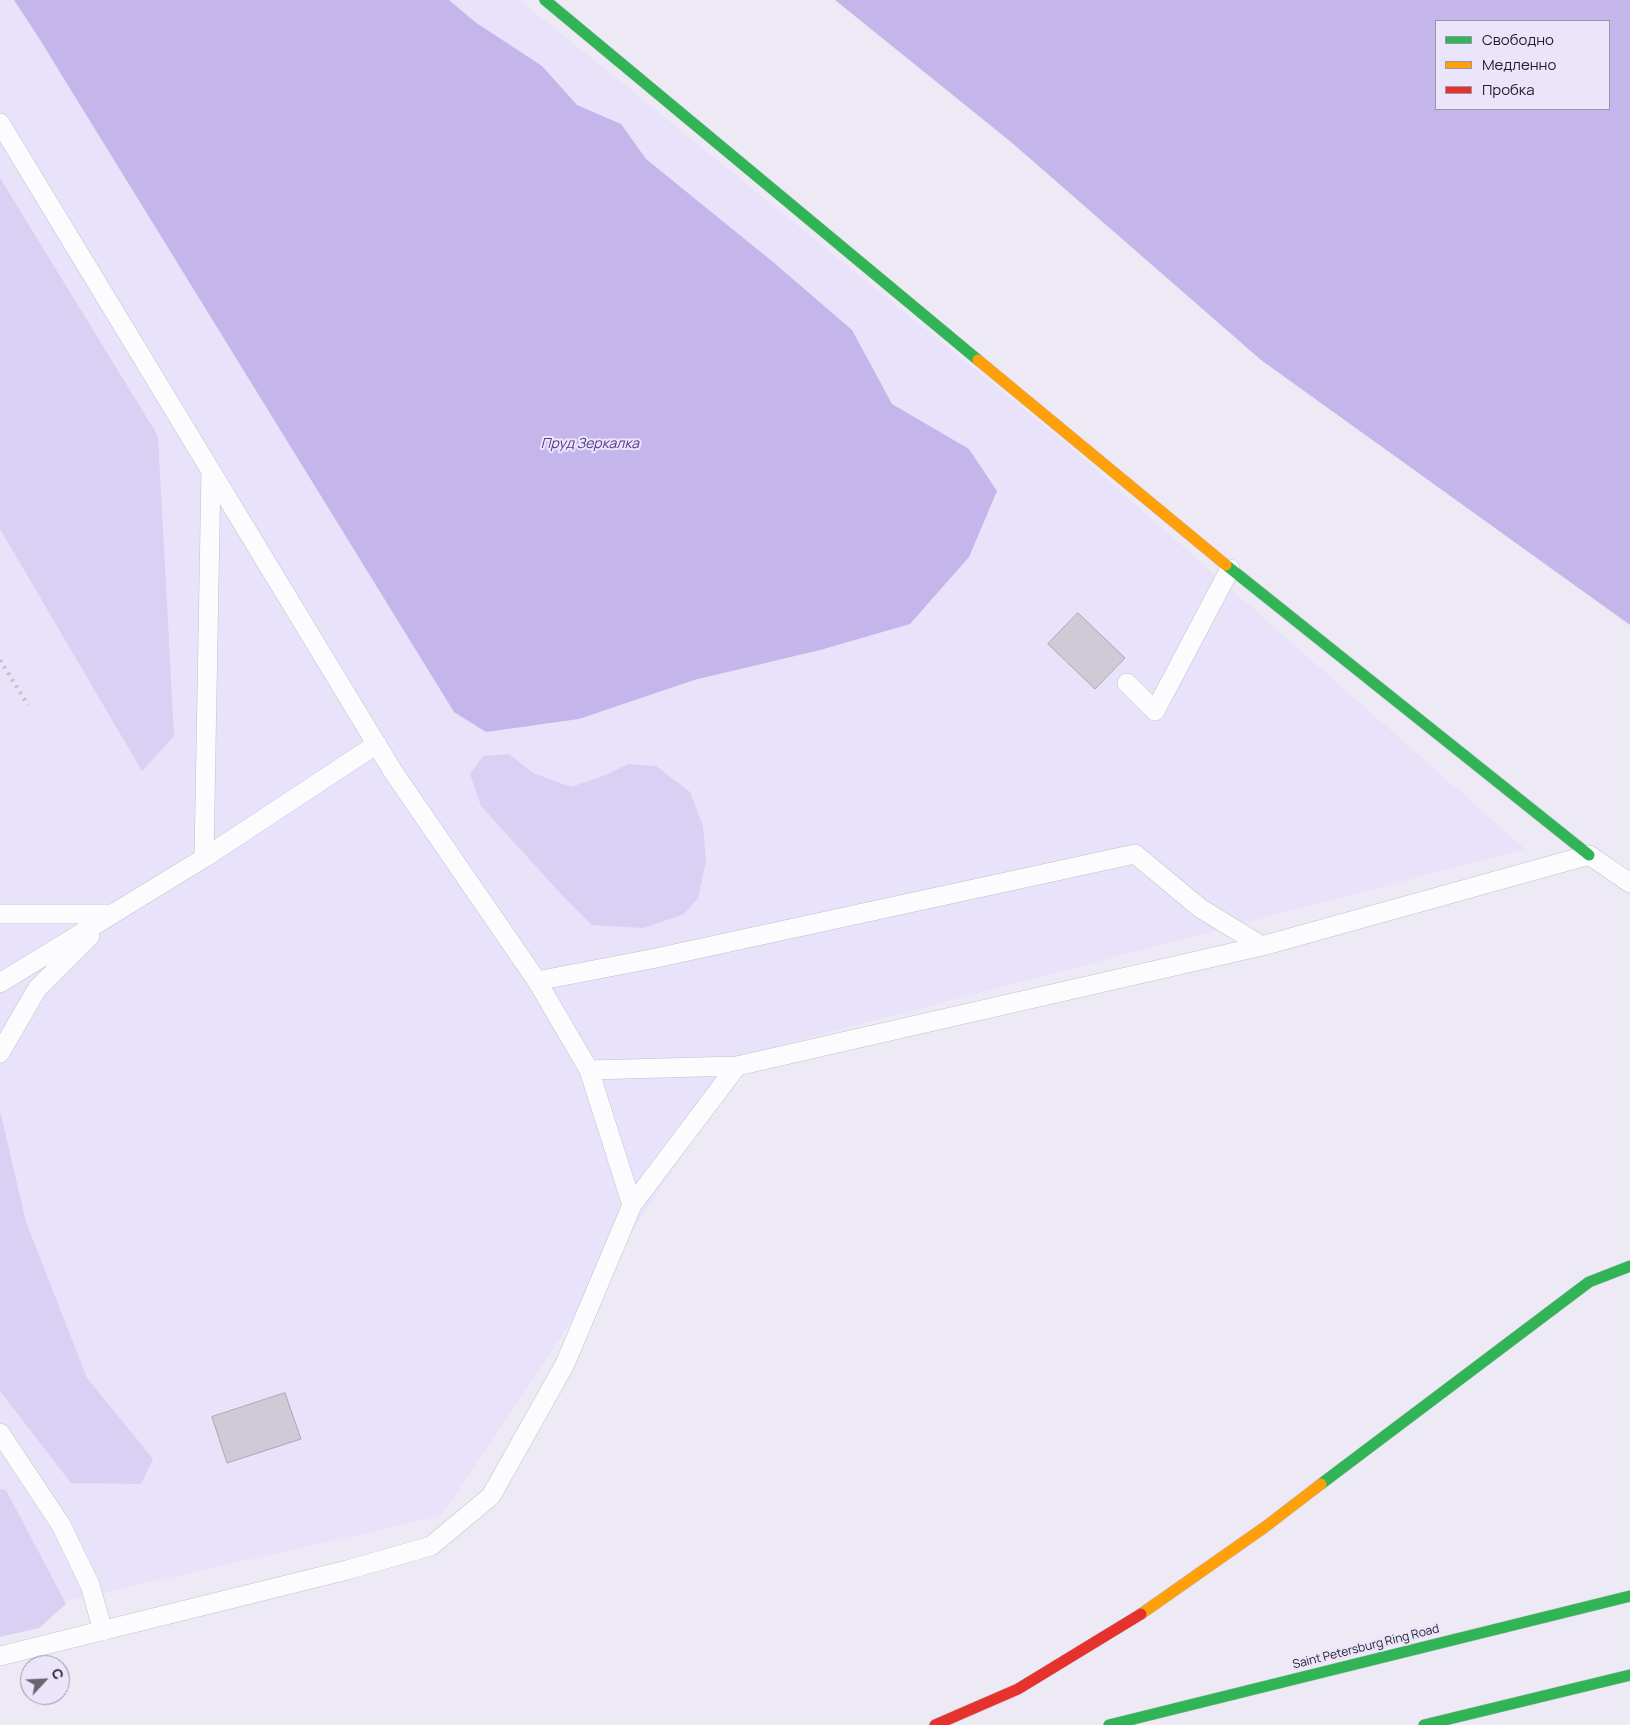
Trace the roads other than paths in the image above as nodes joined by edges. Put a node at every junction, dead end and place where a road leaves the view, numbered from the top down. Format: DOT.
graph roads {
  1 [pos="545,0"];
  2 [pos="0,123"];
  3 [pos="211,470"];
  4 [pos="1230,569"];
  5 [pos="1127,683"];
  6 [pos="377,744"];
  7 [pos="1589,855"];
  8 [pos="204,858"];
  9 [pos="1630,883"];
  10 [pos="0,914"];
  11 [pos="112,914"];
  12 [pos="1262,946"];
  13 [pos="537,981"];
  14 [pos="0,983"];
  15 [pos="0,1053"];
  16 [pos="737,1066"];
  17 [pos="588,1070"];
  18 [pos="632,1205"];
  19 [pos="1630,1266"];
  20 [pos="0,1433"];
  21 [pos="1630,1596"];
  22 [pos="103,1631"];
  23 [pos="0,1656"];
  24 [pos="1630,1674"];
  25 [pos="935,1725"];
  26 [pos="1110,1725"];
  27 [pos="1424,1725"];
  1 -- 4 [label="main road"];
  2 -- 3 [label="lane"];
  3 -- 6 [label="lane"];
  3 -- 8 [label="lane"];
  4 -- 5 [label="lane"];
  4 -- 7 [label="main road"];
  6 -- 8 [label="lane"];
  6 -- 13 [label="lane"];
  7 -- 9 [label="lane"];
  7 -- 12 [label="lane"];
  8 -- 11 [label="lane"];
  10 -- 11 [label="lane"];
  11 -- 14 [label="lane"];
  11 -- 15 [label="lane"];
  12 -- 13 [label="lane"];
  12 -- 16 [label="lane"];
  13 -- 17 [label="lane"];
  16 -- 17 [label="lane"];
  16 -- 18 [label="lane"];
  17 -- 18 [label="lane"];
  18 -- 22 [label="lane"];
  19 -- 25 [label="main road"];
  20 -- 22 [label="lane"];
  21 -- 26 [label="main road, Saint Petersburg Ring Road"];
  22 -- 23 [label="lane"];
  24 -- 27 [label="main road"];
}
